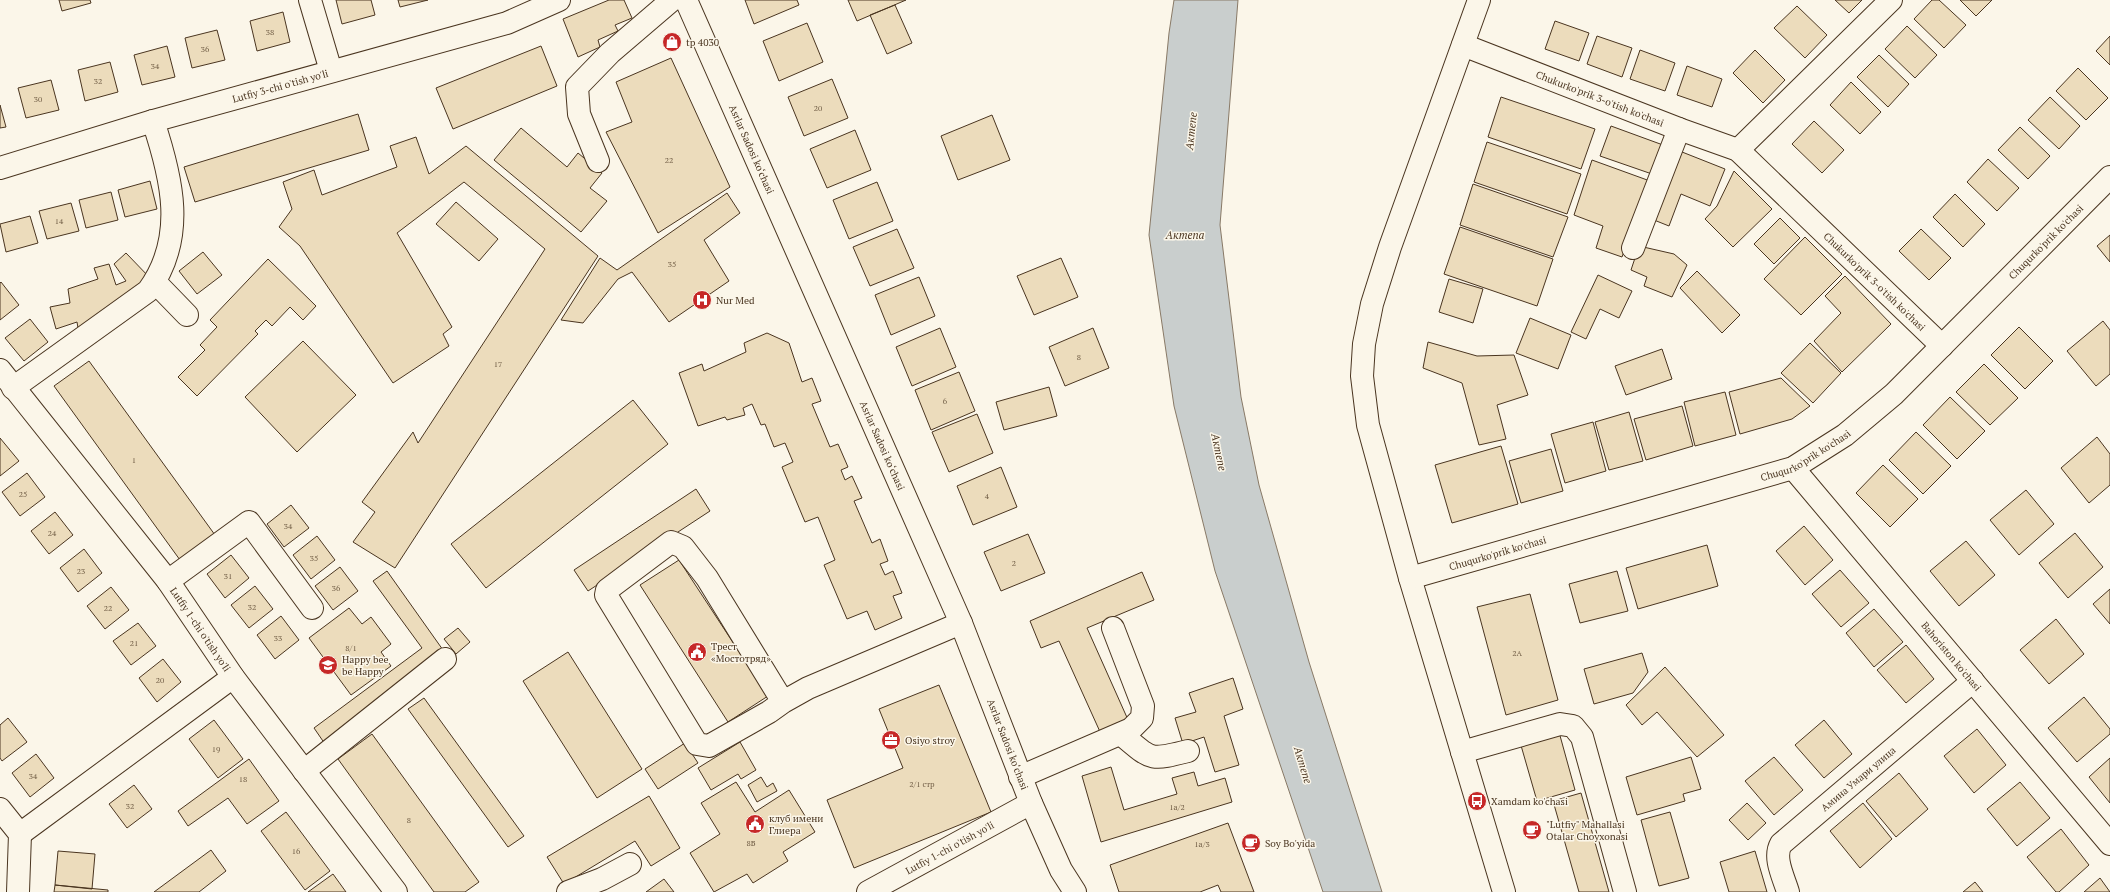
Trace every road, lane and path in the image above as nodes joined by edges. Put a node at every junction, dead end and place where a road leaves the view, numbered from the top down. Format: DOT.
graph roads {
  1 [pos="310,0"];
  2 [pos="559,0"];
  3 [pos="672,0"];
  4 [pos="686,0"];
  5 [pos="1479,0"];
  6 [pos="1890,0"];
  7 [pos="1463,45"];
  8 [pos="331,71"];
  9 [pos="153,121"];
  10 [pos="1679,129"];
  11 [pos="1738,150"];
  12 [pos="598,161"];
  13 [pos="0,168"];
  14 [pos="2110,177"];
  15 [pos="1633,248"];
  16 [pos="154,282"];
  17 [pos="187,315"];
  18 [pos="1942,346"];
  19 [pos="0,370"];
  20 [pos="13,388"];
  21 [pos="1793,468"];
  22 [pos="1410,578"];
  23 [pos="168,580"];
  24 [pos="312,608"];
  25 [pos="961,623"];
  26 [pos="1113,628"];
  27 [pos="445,659"];
  28 [pos="233,677"];
  29 [pos="1972,681"];
  30 [pos="783,702"];
  31 [pos="1121,734"];
  32 [pos="1188,751"];
  33 [pos="1462,752"];
  34 [pos="304,771"];
  35 [pos="1020,778"];
  36 [pos="1031,803"];
  37 [pos="0,809"];
  38 [pos="20,834"];
  39 [pos="2110,844"];
  40 [pos="630,864"];
  41 [pos="18,892"];
  42 [pos="396,892"];
  43 [pos="568,892"];
  44 [pos="868,892"];
  45 [pos="1075,892"];
  46 [pos="1504,892"];
  47 [pos="1625,892"];
  48 [pos="1788,892"];
  1 -- 8 [label="street"];
  2 -- 8 [label="street, Lutfiy 3-chi o'tish yo'li"];
  3 -- 12 [label="street"];
  4 -- 25 [label="street, Asrlar Sadosi ko‘chasi"];
  5 -- 7 [label="street"];
  6 -- 11 [label="street"];
  7 -- 10 [label="street, Chukurko'prik 3-o'tish ko'chasi"];
  7 -- 22 [label="street"];
  8 -- 9 [label="street, Lutfiy 3-chi o'tish yo'li"];
  9 -- 13 [label="street, Lutfiy 3-chi o'tish yo'li"];
  9 -- 16 [label="street"];
  10 -- 11 [label="street, Chukurko'prik 3-o'tish ko'chasi"];
  10 -- 15 [label="street"];
  11 -- 18 [label="street, Chukurko'prik 3-o'tish ko'chasi"];
  14 -- 18 [label="street, Chuqurko'prik ko'chasi"];
  16 -- 17 [label="street"];
  16 -- 20 [label="street"];
  18 -- 21 [label="street, Chuqurko'prik ko'chasi"];
  19 -- 20 [label="street, Lutfiy 1-chi o'tish yo'li"];
  20 -- 23 [label="street, Lutfiy 1-chi o'tish yo'li"];
  21 -- 22 [label="street, Chuqurko'prik ko'chasi"];
  21 -- 29 [label="street, Bahoriston ko'chasi"];
  22 -- 33 [label="street"];
  23 -- 24 [label="street"];
  23 -- 28 [label="street, Lutfiy 1-chi o'tish yo'li"];
  25 -- 30 [label="street"];
  25 -- 35 [label="street, Asrlar Sadosi ko‘chasi"];
  26 -- 31 [label="street"];
  27 -- 34 [label="street"];
  28 -- 34 [label="street, Lutfiy 1-chi o'tish yo'li"];
  28 -- 38 [label="street"];
  29 -- 39 [label="street, Bahoriston ko'chasi"];
  29 -- 48 [label="street, Амина Умари улица"];
  30 -- 30 [label="street"];
  31 -- 32 [label="street"];
  31 -- 35 [label="street"];
  33 -- 46 [label="street"];
  33 -- 47 [label="street"];
  34 -- 42 [label="street, Lutfiy 1-chi o'tish yo'li"];
  35 -- 36 [label="street, Asrlar Sadosi ko‘chasi"];
  36 -- 44 [label="street, Lutfiy 1-chi o'tish yo'li"];
  36 -- 45 [label="street, Asrlar Sadosi ko‘chasi"];
  37 -- 38 [label="street"];
  38 -- 41 [label="street"];
  40 -- 43 [label="street"];
}
